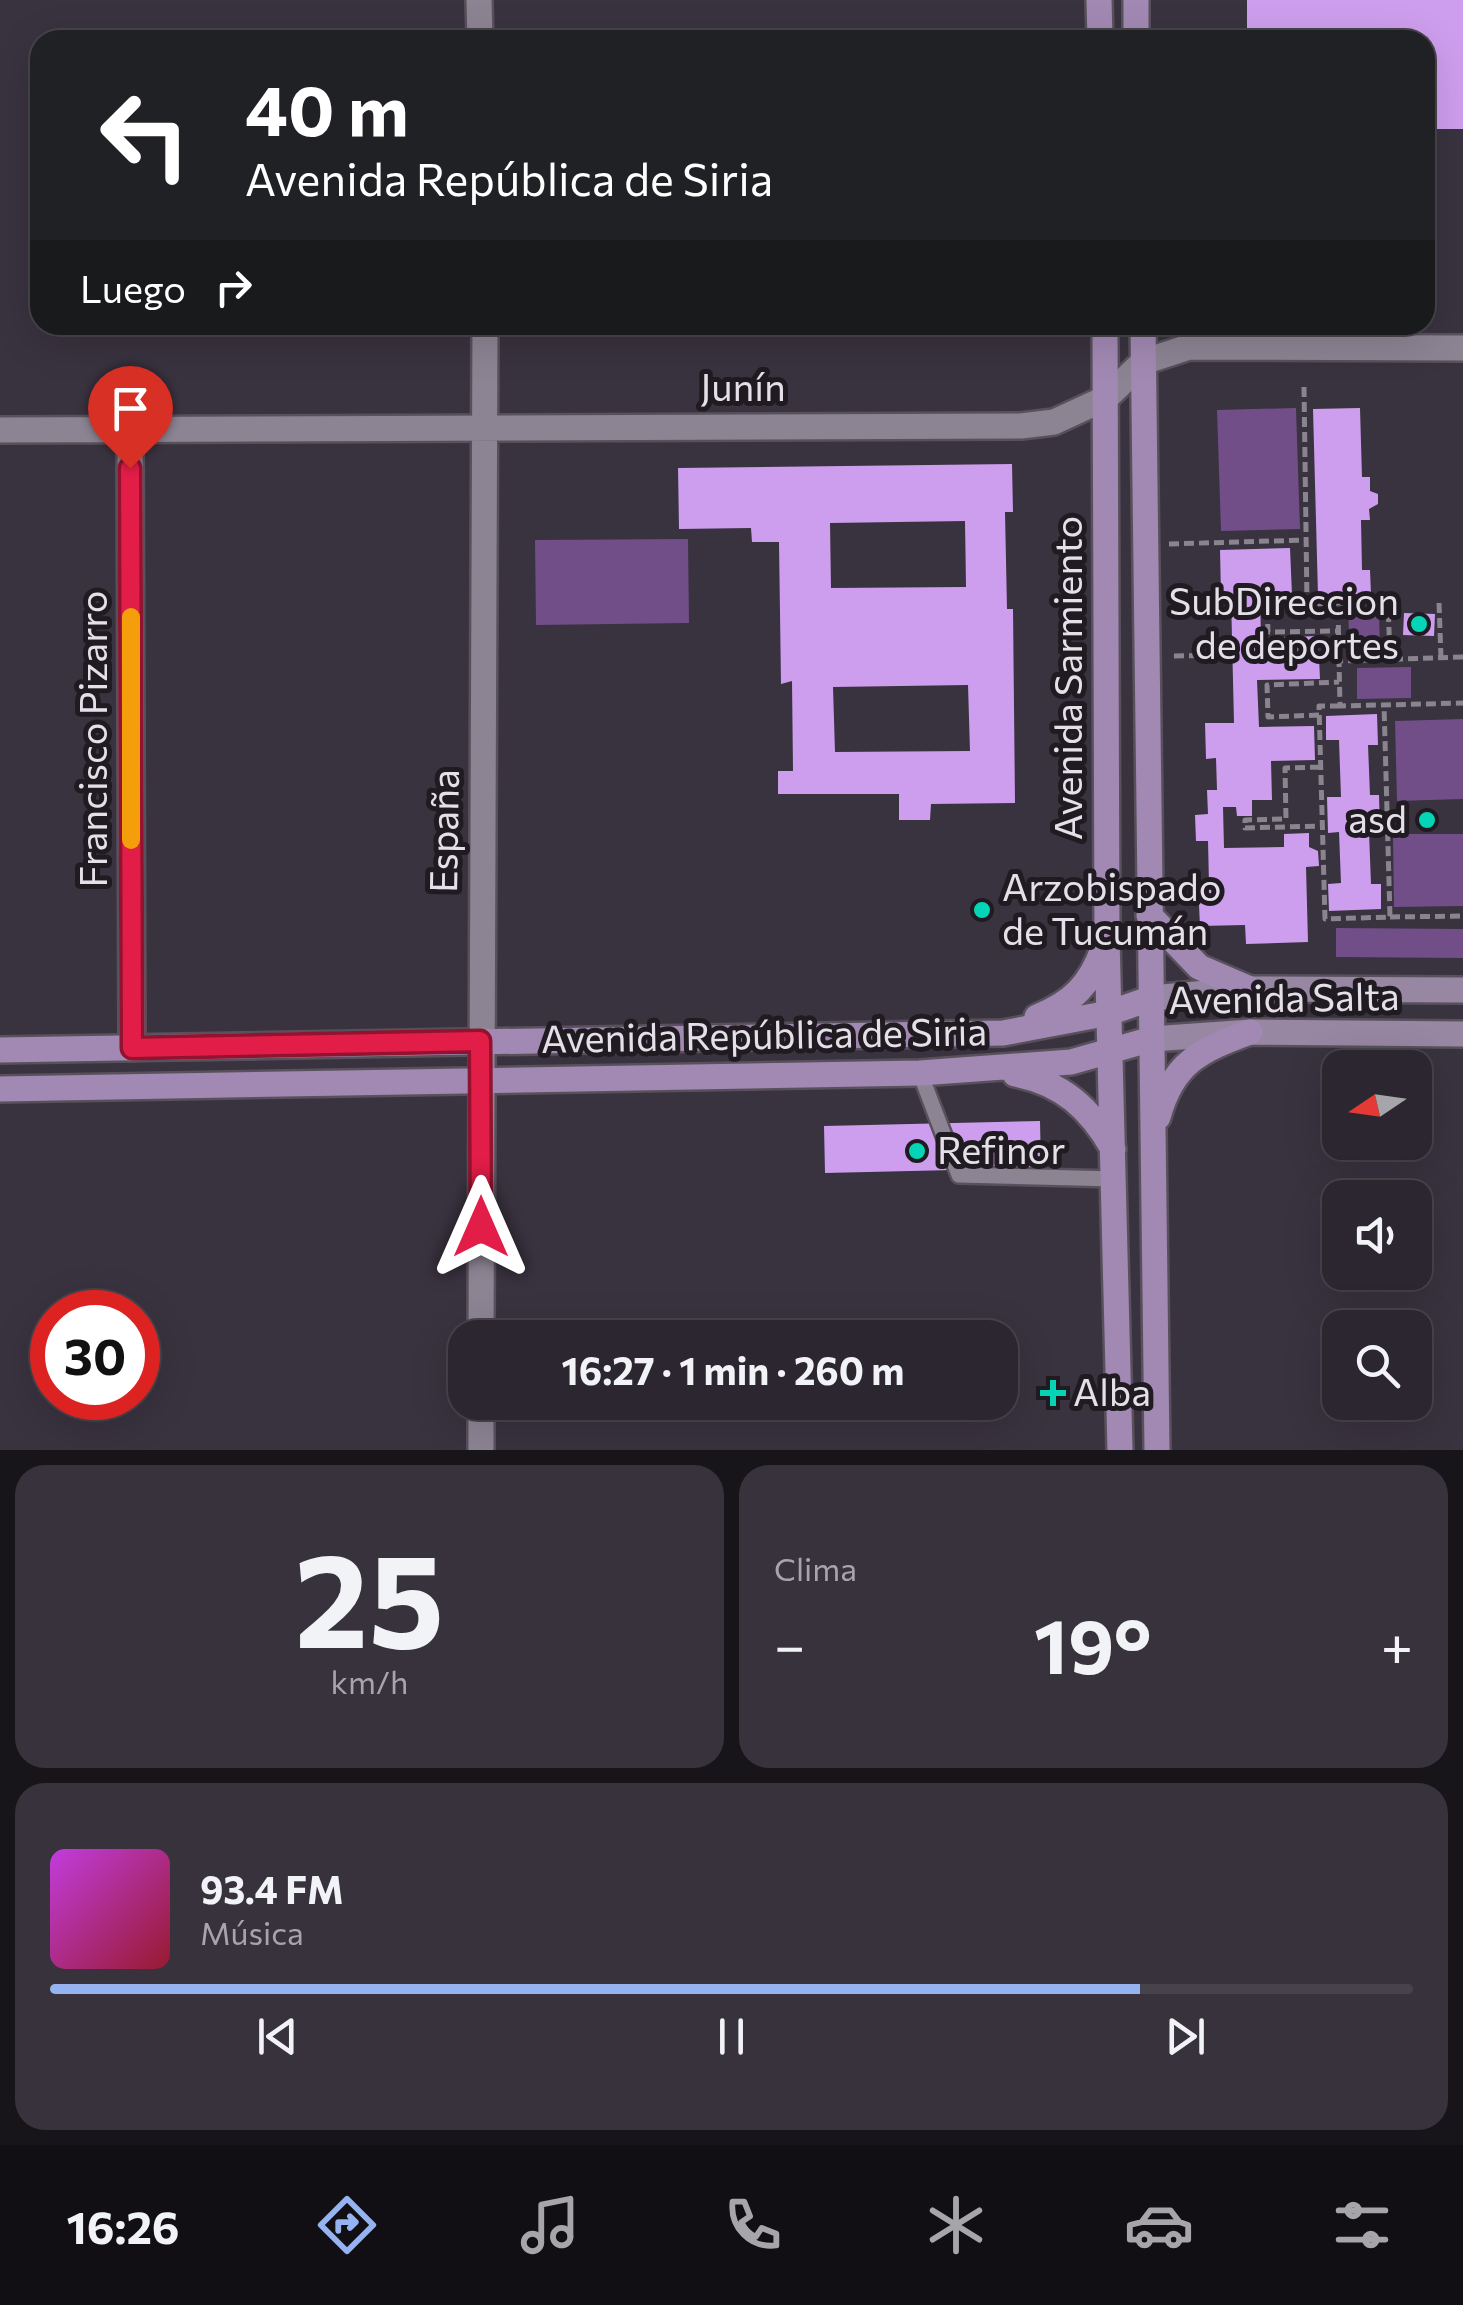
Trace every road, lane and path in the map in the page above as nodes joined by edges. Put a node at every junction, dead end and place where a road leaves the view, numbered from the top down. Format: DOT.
graph roads {
  1 [pos="479,0"];
  2 [pos="1099,0"];
  3 [pos="1136,0"];
  4 [pos="480,30"];
  5 [pos="1100,30"];
  6 [pos="1136,30"];
  7 [pos="485,335"];
  8 [pos="1104,335"];
  9 [pos="1143,335"];
  10 [pos="1362,337"];
  11 [pos="1463,348"];
  12 [pos="1144,362"];
  13 [pos="1304,387"];
  14 [pos="1106,398"];
  15 [pos="486,426"];
  16 [pos="130,429"];
  17 [pos="0,430"];
  18 [pos="1306,540"];
  19 [pos="1164,544"];
  20 [pos="1439,602"];
  21 [pos="1338,603"];
  22 [pos="1308,604"];
  23 [pos="1338,631"];
  24 [pos="1228,655"];
  25 [pos="1166,656"];
  26 [pos="1442,658"];
  27 [pos="1463,658"];
  28 [pos="1390,659"];
  29 [pos="1338,660"];
  30 [pos="1339,682"];
  31 [pos="1463,703"];
  32 [pos="1384,705"];
  33 [pos="1340,706"];
  34 [pos="1319,715"];
  35 [pos="1320,767"];
  36 [pos="1322,826"];
  37 [pos="1149,915"];
  38 [pos="1463,916"];
  39 [pos="1390,917"];
  40 [pos="1107,939"];
  41 [pos="1250,989"];
  42 [pos="1463,990"];
  43 [pos="1152,998"];
  44 [pos="1109,1012"];
  45 [pos="1250,1032"];
  46 [pos="1003,1033"];
  47 [pos="1463,1034"];
  48 [pos="1152,1038"];
  49 [pos="480,1041"];
  50 [pos="132,1048"];
  51 [pos="0,1050"];
  52 [pos="1109,1052"];
  53 [pos="990,1069"];
  54 [pos="920,1073"];
  55 [pos="481,1080"];
  56 [pos="0,1089"];
  57 [pos="1151,1146"];
  58 [pos="1116,1166"];
  59 [pos="481,1320"];
  60 [pos="481,1420"];
  61 [pos="481,1450"];
  62 [pos="1120,1450"];
  63 [pos="1157,1450"];
  1 -- 4 [label="street"];
  2 -- 5 [label="main road"];
  3 -- 6 [label="main road"];
  7 -- 15 [label="street, España"];
  8 -- 14 [label="main road, Avenida Sarmiento"];
  9 -- 12 [label="main road, Avenida Sarmiento"];
  10 -- 11 [label="street, Junín"];
  10 -- 12 [label="street, Junín"];
  12 -- 14 [label="street, Junín"];
  12 -- 37 [label="main road, Avenida Sarmiento"];
  13 -- 18 [label="path"];
  14 -- 15 [label="street, Junín"];
  14 -- 40 [label="main road, Avenida Sarmiento"];
  15 -- 16 [label="street, Junín"];
  15 -- 49 [label="street, España"];
  16 -- 17 [label="street, Junín"];
  16 -- 50 [label="street, Francisco Pizarro"];
  18 -- 19 [label="path"];
  18 -- 22 [label="path"];
  20 -- 26 [label="path"];
  21 -- 22 [label="path"];
  21 -- 23 [label="path"];
  21 -- 28 [label="path"];
  22 -- 23 [label="path"];
  23 -- 29 [label="path"];
  24 -- 25 [label="path"];
  26 -- 27 [label="path"];
  26 -- 28 [label="path"];
  28 -- 29 [label="path"];
  29 -- 30 [label="path"];
  30 -- 33 [label="path"];
  30 -- 34 [label="path"];
  31 -- 32 [label="path"];
  32 -- 33 [label="path"];
  32 -- 39 [label="path"];
  33 -- 34 [label="path"];
  34 -- 35 [label="path"];
  35 -- 36 [label="path"];
  35 -- 36 [label="path"];
  36 -- 39 [label="path"];
  37 -- 41 [label="main road"];
  37 -- 43 [label="main road, Avenida Sarmiento"];
  38 -- 39 [label="path"];
  40 -- 44 [label="main road, Avenida Sarmiento"];
  40 -- 46 [label="main road"];
  41 -- 42 [label="main road, Avenida Salta"];
  41 -- 43 [label="main road, Avenida Salta"];
  43 -- 44 [label="main road, Avenida Salta"];
  43 -- 48 [label="main road, Avenida Sarmiento"];
  44 -- 46 [label="main road, Avenida República de Siria"];
  44 -- 52 [label="main road, Avenida Sarmiento"];
  45 -- 47 [label="main road, Avenida Salta"];
  45 -- 48 [label="main road, Avenida Salta"];
  45 -- 57 [label="main road"];
  46 -- 49 [label="main road, Avenida República de Siria"];
  48 -- 52 [label="main road, Avenida Salta"];
  48 -- 57 [label="main road, Avenida Sarmiento"];
  49 -- 50 [label="main road, Avenida República de Siria"];
  49 -- 55 [label="street, España"];
  50 -- 51 [label="main road, Avenida República de Siria"];
  52 -- 53 [label="main road, Avenida República de Siria"];
  52 -- 58 [label="main road, Avenida Sarmiento"];
  53 -- 54 [label="main road, Avenida República de Siria"];
  53 -- 58 [label="main road"];
  54 -- 55 [label="main road, Avenida República de Siria"];
  54 -- 58 [label="lane"];
  55 -- 56 [label="main road, Avenida República de Siria"];
  55 -- 59 [label="street, España"];
  57 -- 63 [label="main road, Avenida Sarmiento"];
  58 -- 62 [label="main road, Avenida Sarmiento"];
  60 -- 61 [label="street"];
}
